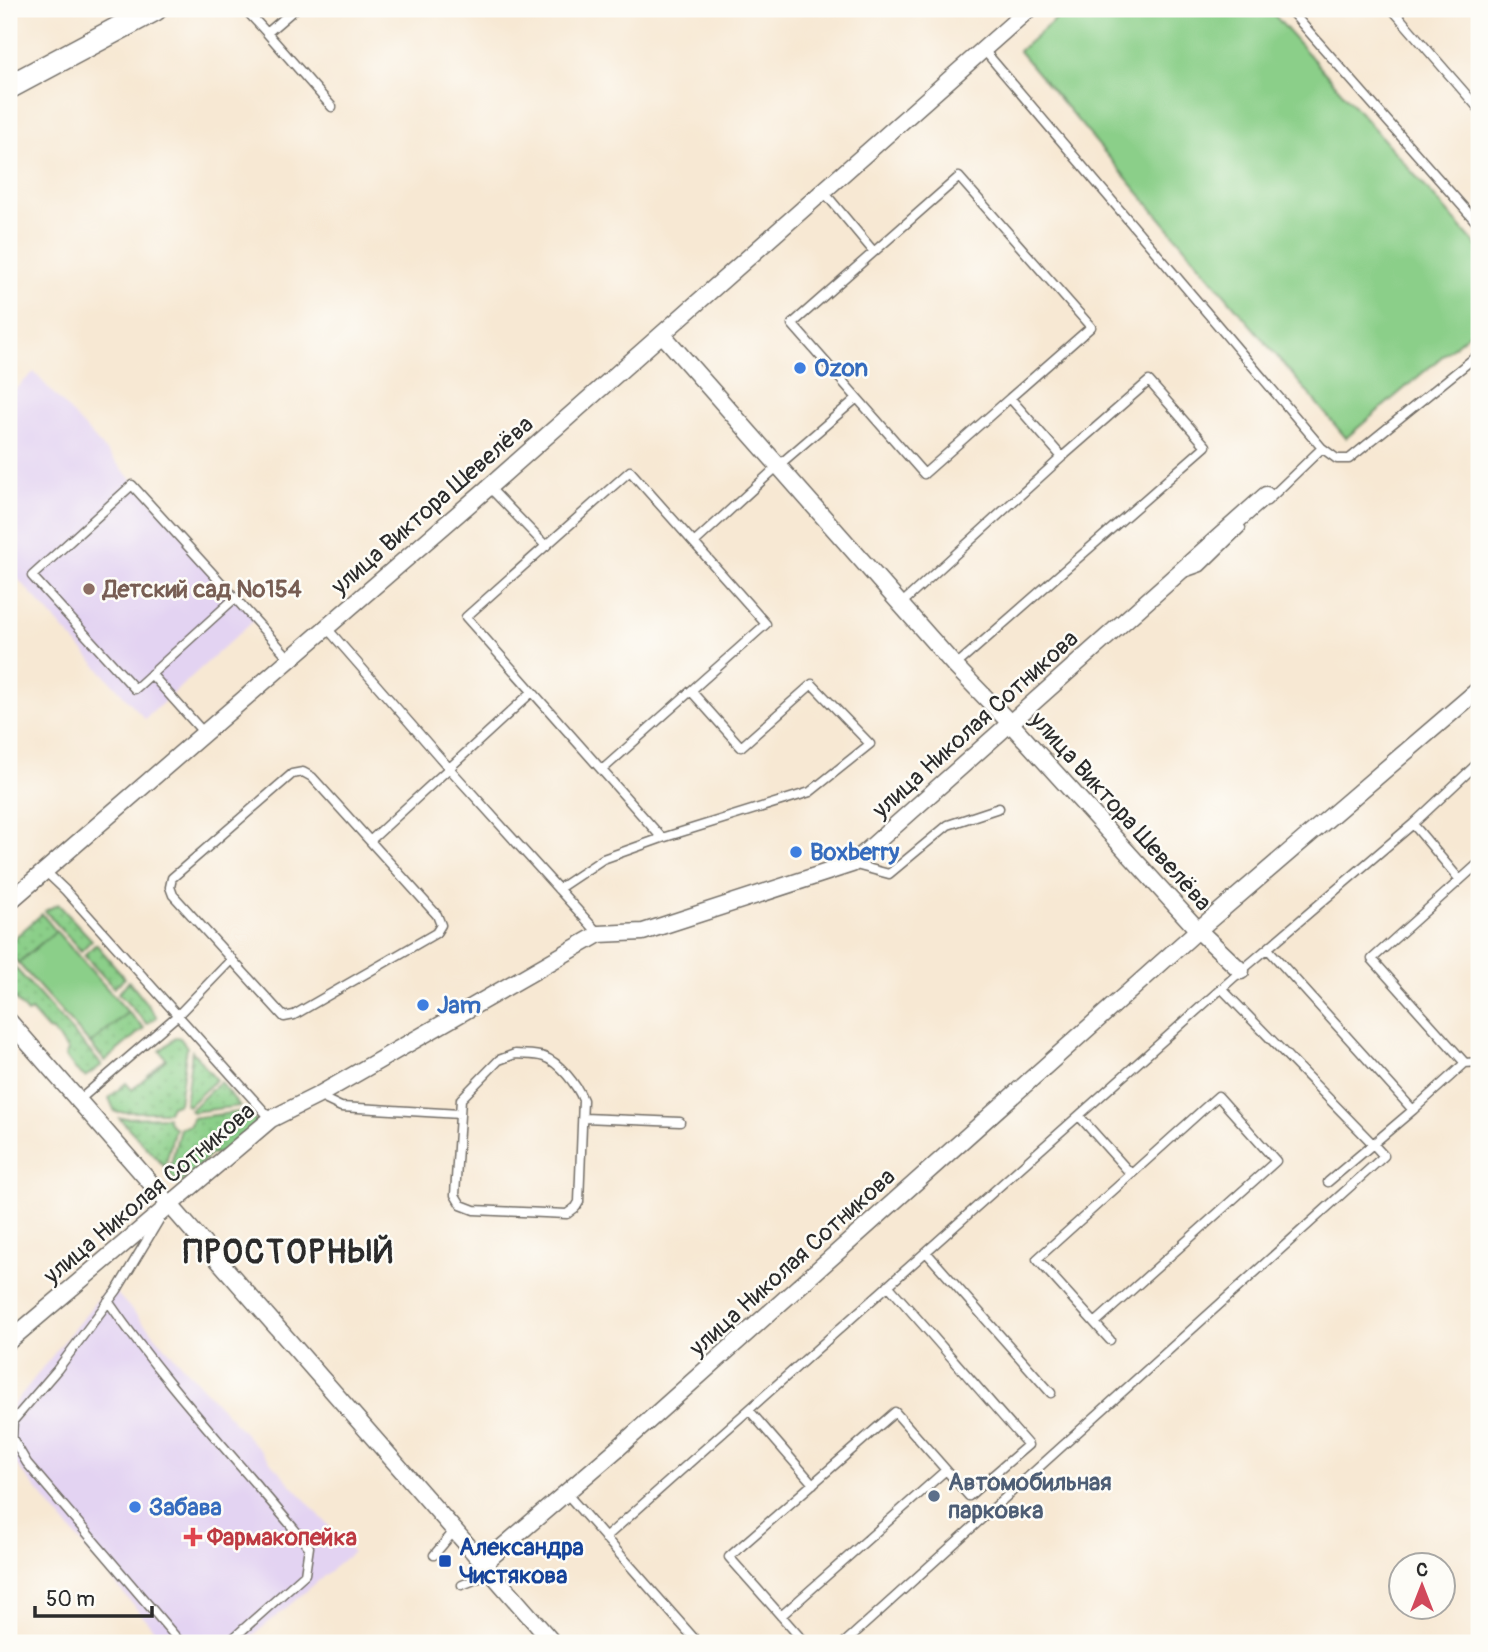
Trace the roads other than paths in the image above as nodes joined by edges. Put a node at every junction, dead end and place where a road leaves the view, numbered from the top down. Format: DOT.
graph roads {
  1 [pos="155,9"];
  2 [pos="245,9"];
  3 [pos="295,9"];
  4 [pos="1029,9"];
  5 [pos="1289,9"];
  6 [pos="1392,9"];
  7 [pos="267,33"];
  8 [pos="983,49"];
  9 [pos="9,87"];
  10 [pos="332,107"];
  11 [pos="1479,109"];
  12 [pos="824,192"];
  13 [pos="1479,225"];
  14 [pos="874,252"];
  15 [pos="662,334"];
  16 [pos="1479,364"];
  17 [pos="857,398"];
  18 [pos="1010,398"];
  19 [pos="1322,448"];
  20 [pos="1062,457"];
  21 [pos="779,465"];
  22 [pos="489,487"];
  23 [pos="1266,495"];
  24 [pos="694,543"];
  25 [pos="546,546"];
  26 [pos="1171,579"];
  27 [pos="235,598"];
  28 [pos="901,604"];
  29 [pos="326,627"];
  30 [pos="290,659"];
  31 [pos="955,666"];
  32 [pos="151,674"];
  33 [pos="1478,690"];
  34 [pos="691,691"];
  35 [pos="532,692"];
  36 [pos="1011,724"];
  37 [pos="204,733"];
  38 [pos="1479,762"];
  39 [pos="449,768"];
  40 [pos="602,769"];
  41 [pos="999,808"];
  42 [pos="1413,824"];
  43 [pos="662,838"];
  44 [pos="371,840"];
  45 [pos="1479,863"];
  46 [pos="852,864"];
  47 [pos="44,870"];
  48 [pos="1460,880"];
  49 [pos="558,888"];
  50 [pos="9,902"];
  51 [pos="1198,930"];
  52 [pos="599,934"];
  53 [pos="1268,949"];
  54 [pos="232,959"];
  55 [pos="1241,971"];
  56 [pos="1222,988"];
  57 [pos="178,1016"];
  58 [pos="9,1021"];
  59 [pos="1479,1062"];
  60 [pos="1465,1063"];
  61 [pos="317,1096"];
  62 [pos="78,1101"];
  63 [pos="1413,1110"];
  64 [pos="460,1114"];
  65 [pos="1079,1116"];
  66 [pos="584,1118"];
  67 [pos="271,1119"];
  68 [pos="680,1122"];
  69 [pos="1373,1144"];
  70 [pos="1131,1174"];
  71 [pos="1328,1182"];
  72 [pos="168,1205"];
  73 [pos="926,1252"];
  74 [pos="888,1285"];
  75 [pos="108,1301"];
  76 [pos="1095,1323"];
  77 [pos="9,1340"];
  78 [pos="1110,1340"];
  79 [pos="1051,1393"];
  80 [pos="749,1410"];
  81 [pos="946,1470"];
  82 [pos="813,1484"];
  83 [pos="566,1493"];
  84 [pos="455,1530"];
  85 [pos="605,1538"];
  86 [pos="434,1555"];
  87 [pos="488,1568"];
  88 [pos="462,1586"];
  89 [pos="781,1616"];
  90 [pos="181,1643"];
  91 [pos="228,1643"];
  92 [pos="553,1643"];
  93 [pos="698,1643"];
  94 [pos="805,1643"];
  95 [pos="844,1643"];
  1 -- 9 [label="street"];
  2 -- 7 [label="lane"];
  3 -- 7 [label="lane"];
  4 -- 8 [label="street, улица Виктора Шевелёва"];
  5 -- 13 [label="lane"];
  6 -- 11 [label="lane"];
  7 -- 10 [label="lane"];
  8 -- 12 [label="street, улица Виктора Шевелёва"];
  8 -- 19 [label="lane"];
  12 -- 14 [label="lane"];
  12 -- 15 [label="street, улица Виктора Шевелёва"];
  14 -- 17 [label="lane"];
  14 -- 18 [label="lane"];
  15 -- 21 [label="street, улица Виктора Шевелёва"];
  15 -- 22 [label="street, улица Виктора Шевелёва"];
  16 -- 19 [label="lane"];
  17 -- 18 [label="lane"];
  17 -- 21 [label="lane"];
  18 -- 20 [label="lane"];
  19 -- 26 [label="lane"];
  20 -- 28 [label="lane"];
  20 -- 31 [label="lane"];
  21 -- 24 [label="lane"];
  21 -- 28 [label="street, улица Виктора Шевелёва"];
  22 -- 25 [label="lane"];
  22 -- 29 [label="street, улица Виктора Шевелёва"];
  23 -- 26 [label="street, улица Николая Сотникова"];
  24 -- 25 [label="lane"];
  24 -- 34 [label="lane"];
  25 -- 35 [label="lane"];
  26 -- 36 [label="street, улица Николая Сотникова"];
  27 -- 30 [label="lane"];
  27 -- 32 [label="lane"];
  27 -- 32 [label="lane"];
  28 -- 31 [label="street, улица Виктора Шевелёва"];
  29 -- 30 [label="street, улица Виктора Шевелёва"];
  29 -- 39 [label="lane"];
  30 -- 37 [label="street, улица Виктора Шевелёва"];
  31 -- 36 [label="street, улица Виктора Шевелёва"];
  32 -- 37 [label="lane"];
  33 -- 51 [label="street, улица Николая Сотникова"];
  34 -- 40 [label="lane"];
  34 -- 43 [label="lane"];
  35 -- 39 [label="lane"];
  35 -- 40 [label="lane"];
  36 -- 46 [label="street, улица Николая Сотникова"];
  36 -- 51 [label="street, улица Виктора Шевелёва"];
  37 -- 47 [label="street, улица Виктора Шевелёва"];
  38 -- 42 [label="lane"];
  39 -- 44 [label="lane"];
  39 -- 49 [label="lane"];
  40 -- 43 [label="lane"];
  41 -- 46 [label="lane"];
  42 -- 48 [label="lane"];
  42 -- 53 [label="lane"];
  43 -- 49 [label="lane"];
  44 -- 54 [label="lane"];
  44 -- 54 [label="lane"];
  45 -- 48 [label="lane"];
  46 -- 52 [label="street, улица Николая Сотникова"];
  47 -- 50 [label="street, улица Виктора Шевелёва"];
  47 -- 57 [label="lane"];
  48 -- 60 [label="lane"];
  49 -- 52 [label="lane"];
  51 -- 55 [label="street, улица Виктора Шевелёва"];
  51 -- 83 [label="street, улица Николая Сотникова"];
  52 -- 61 [label="street, улица Николая Сотникова"];
  53 -- 55 [label="lane"];
  53 -- 63 [label="lane"];
  54 -- 57 [label="lane"];
  55 -- 56 [label="lane"];
  56 -- 65 [label="lane"];
  56 -- 69 [label="lane"];
  57 -- 62 [label="lane"];
  57 -- 67 [label="lane"];
  58 -- 62 [label="street"];
  59 -- 60 [label="lane"];
  60 -- 63 [label="lane"];
  61 -- 64 [label="lane"];
  61 -- 67 [label="street, улица Николая Сотникова"];
  62 -- 72 [label="street"];
  63 -- 69 [label="lane"];
  64 -- 66 [label="lane"];
  64 -- 66 [label="lane"];
  65 -- 70 [label="lane"];
  65 -- 73 [label="lane"];
  66 -- 68 [label="lane"];
  67 -- 72 [label="street, улица Николая Сотникова"];
  69 -- 71 [label="lane"];
  69 -- 95 [label="lane"];
  70 -- 76 [label="lane"];
  70 -- 76 [label="lane"];
  72 -- 75 [label="lane"];
  72 -- 77 [label="street, улица Николая Сотникова"];
  72 -- 84 [label="street"];
  73 -- 74 [label="lane"];
  73 -- 79 [label="lane"];
  74 -- 80 [label="lane"];
  74 -- 81 [label="lane"];
  75 -- 90 [label="lane"];
  75 -- 91 [label="lane"];
  76 -- 78 [label="lane"];
  80 -- 82 [label="lane"];
  80 -- 85 [label="lane"];
  81 -- 82 [label="lane"];
  81 -- 89 [label="lane"];
  82 -- 89 [label="lane"];
  83 -- 85 [label="lane"];
  83 -- 87 [label="street, улица Николая Сотникова"];
  84 -- 86 [label="lane"];
  84 -- 87 [label="street"];
  85 -- 93 [label="lane"];
  87 -- 88 [label="lane"];
  87 -- 92 [label="street"];
  89 -- 94 [label="lane"];
}
